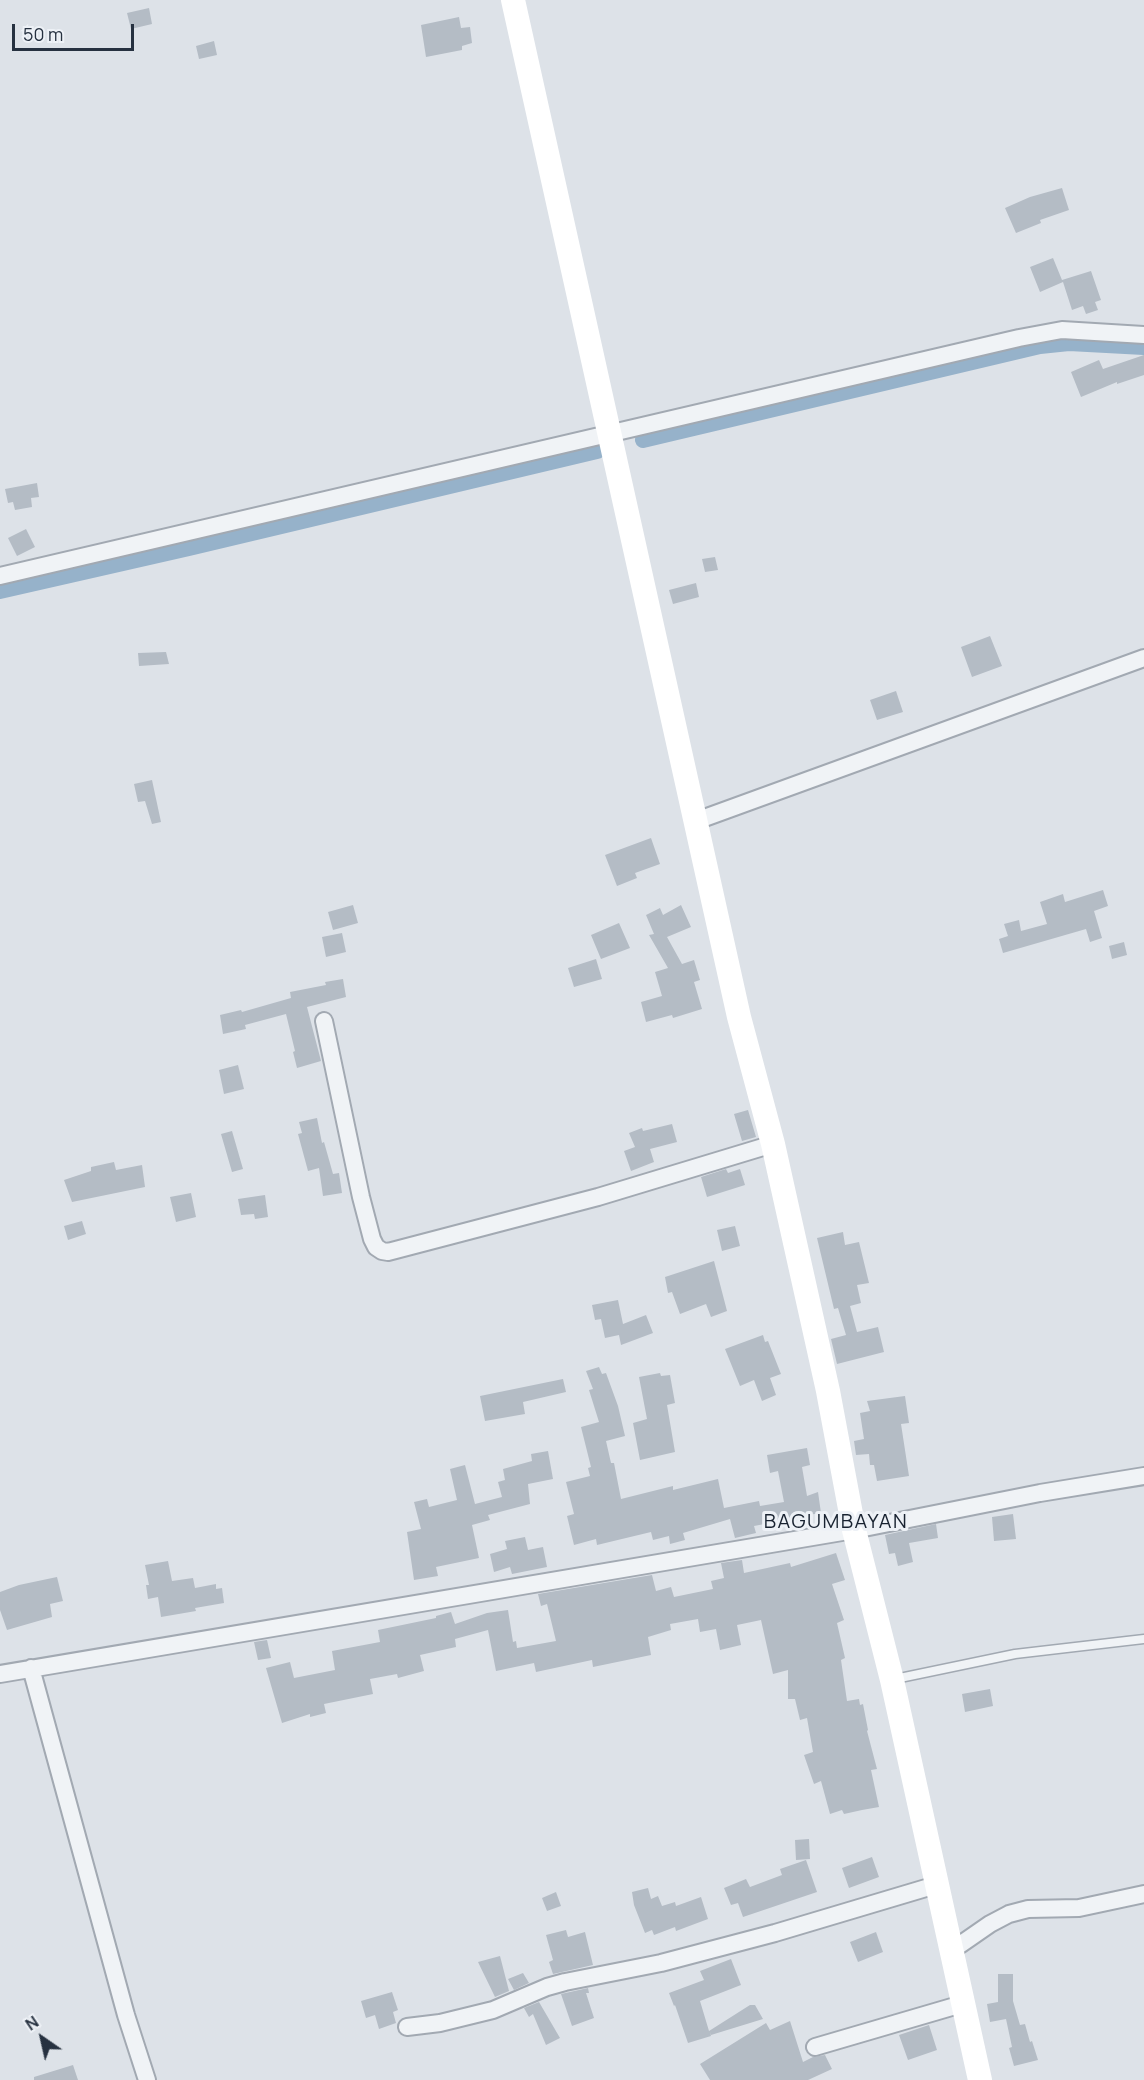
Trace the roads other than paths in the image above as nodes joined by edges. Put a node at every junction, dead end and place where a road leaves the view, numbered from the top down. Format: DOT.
graph roads {
  1 [pos="513,0"];
  2 [pos="1144,335"];
  3 [pos="609,433"];
  4 [pos="0,576"];
  5 [pos="1144,658"];
  6 [pos="696,821"];
  7 [pos="324,1021"];
  8 [pos="773,1144"];
  9 [pos="1144,1476"];
  10 [pos="854,1530"];
  11 [pos="1144,1639"];
  12 [pos="31,1668"];
  13 [pos="0,1674"];
  14 [pos="891,1680"];
  15 [pos="936,1885"];
  16 [pos="1144,1894"];
  17 [pos="951,1951"];
  18 [pos="962,2004"];
  19 [pos="407,2027"];
  20 [pos="815,2047"];
  21 [pos="147,2080"];
  22 [pos="980,2080"];
  1 -- 3 [label="main road"];
  2 -- 3 [label="street"];
  3 -- 4 [label="street"];
  3 -- 6 [label="main road"];
  5 -- 6 [label="street"];
  6 -- 8 [label="main road"];
  7 -- 8 [label="street"];
  8 -- 10 [label="main road"];
  9 -- 10 [label="street"];
  10 -- 12 [label="street"];
  10 -- 14 [label="main road"];
  11 -- 14 [label="lane"];
  12 -- 13 [label="street"];
  12 -- 21 [label="street"];
  14 -- 15 [label="main road"];
  15 -- 17 [label="main road"];
  15 -- 19 [label="street"];
  16 -- 17 [label="street"];
  17 -- 18 [label="main road"];
  18 -- 20 [label="street"];
  18 -- 22 [label="main road"];
}
